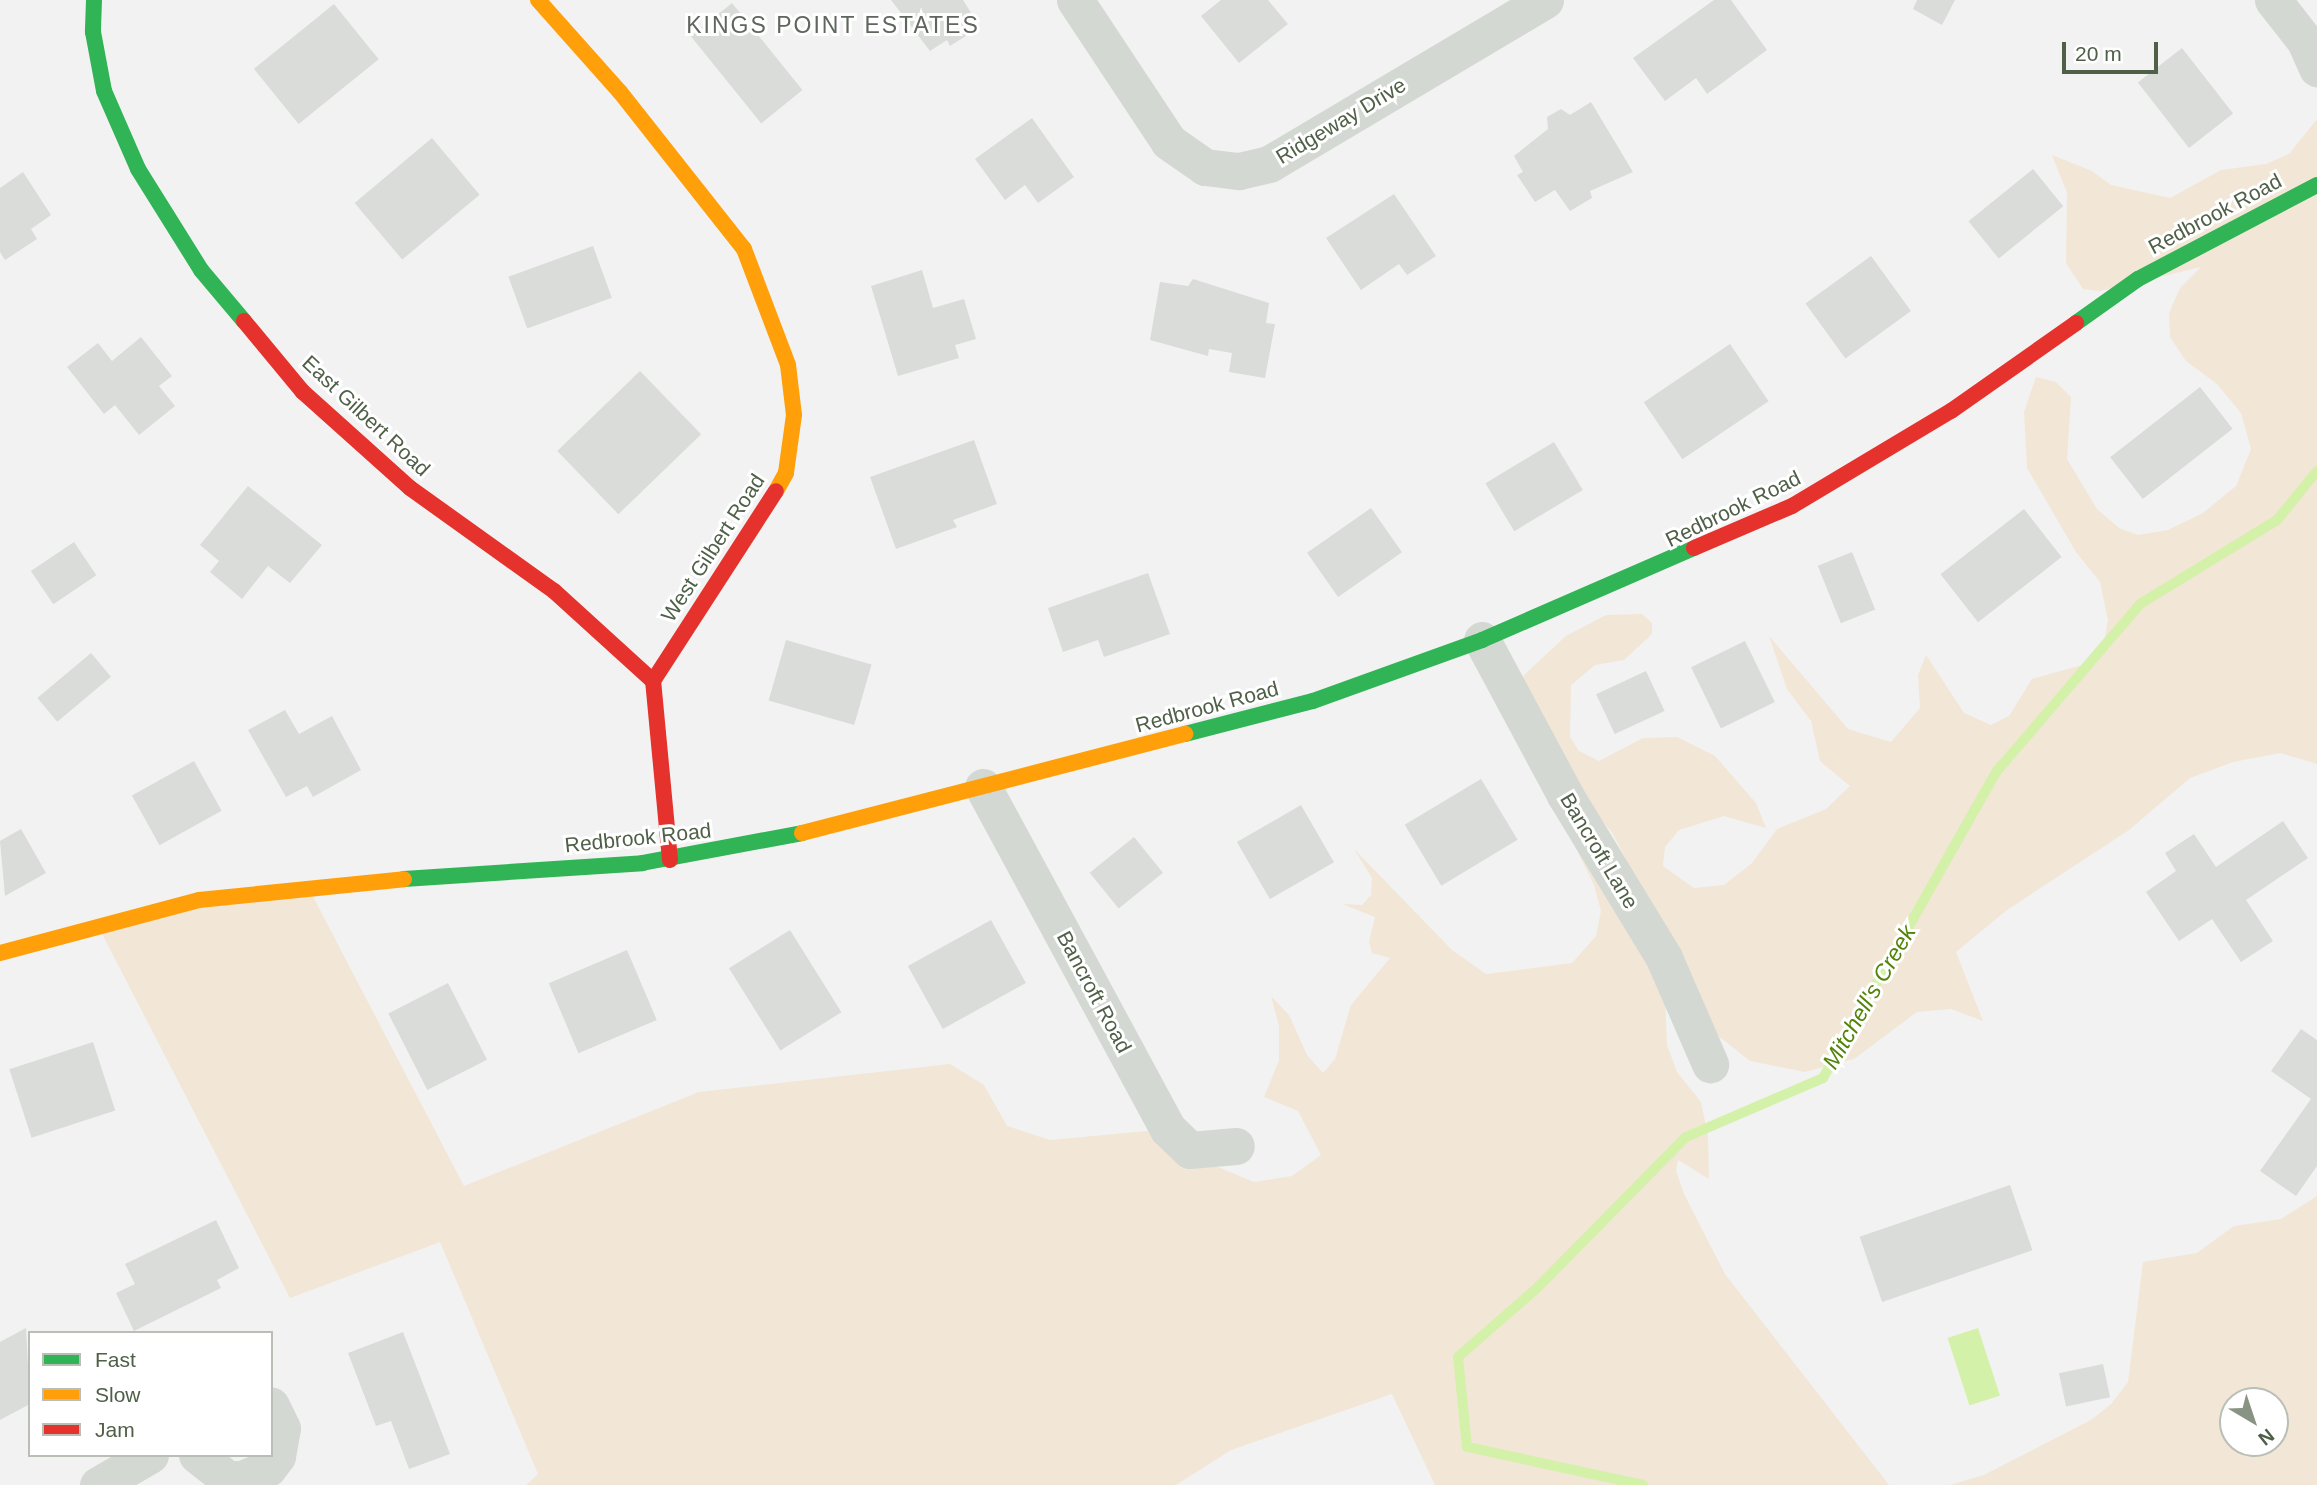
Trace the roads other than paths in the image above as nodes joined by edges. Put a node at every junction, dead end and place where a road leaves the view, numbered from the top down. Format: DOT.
graph roads {
  1 [pos="94,0"];
  2 [pos="538,0"];
  3 [pos="1075,0"];
  4 [pos="1545,0"];
  5 [pos="2273,0"];
  6 [pos="2317,68"];
  7 [pos="2317,185"];
  8 [pos="1482,640"];
  9 [pos="653,681"];
  10 [pos="984,787"];
  11 [pos="670,860"];
  12 [pos="0,953"];
  13 [pos="1710,1064"];
  14 [pos="1236,1146"];
  15 [pos="273,1409"];
  16 [pos="147,1457"];
  17 [pos="200,1457"];
  18 [pos="98,1485"];
  1 -- 9 [label="main road, East Gilbert Road"];
  2 -- 9 [label="main road, West Gilbert Road"];
  3 -- 4 [label="street, Ridgeway Drive"];
  5 -- 6 [label="street"];
  7 -- 8 [label="main road, Redbrook Road"];
  8 -- 10 [label="main road, Redbrook Road"];
  8 -- 13 [label="street, Bancroft Lane"];
  9 -- 11 [label="main road"];
  10 -- 11 [label="main road, Redbrook Road"];
  10 -- 14 [label="street, Bancroft Road"];
  11 -- 12 [label="main road, Redbrook Road"];
  15 -- 17 [label="street"];
  16 -- 18 [label="street"];
}
